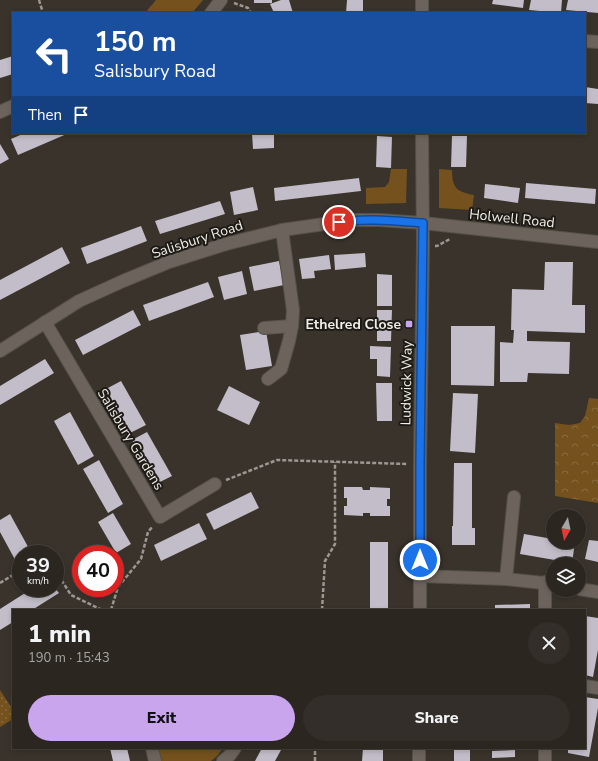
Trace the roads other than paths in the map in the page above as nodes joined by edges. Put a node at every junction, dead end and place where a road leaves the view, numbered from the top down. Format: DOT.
graph roads {
  1 [pos="221,0"];
  2 [pos="422,0"];
  3 [pos="212,12"];
  4 [pos="422,12"];
  5 [pos="586,41"];
  6 [pos="598,42"];
  7 [pos="12,106"];
  8 [pos="0,112"];
  9 [pos="422,134"];
  10 [pos="423,223"];
  11 [pos="282,230"];
  12 [pos="598,242"];
  13 [pos="44,322"];
  14 [pos="292,326"];
  15 [pos="264,328"];
  16 [pos="0,351"];
  17 [pos="268,379"];
  18 [pos="215,484"];
  19 [pos="514,497"];
  20 [pos="420,576"];
  21 [pos="506,579"];
  22 [pos="546,583"];
  23 [pos="586,590"];
  24 [pos="598,592"];
  25 [pos="547,597"];
  26 [pos="420,609"];
  27 [pos="545,609"];
  28 [pos="586,686"];
  29 [pos="598,688"];
  30 [pos="152,749"];
  31 [pos="235,749"];
  32 [pos="419,749"];
  33 [pos="545,749"];
  34 [pos="155,761"];
  35 [pos="224,761"];
  36 [pos="419,761"];
  37 [pos="545,761"];
  1 -- 3 [label="street"];
  2 -- 4 [label="street"];
  5 -- 6 [label="street"];
  7 -- 8 [label="street"];
  9 -- 10 [label="street, Ludwick Way"];
  10 -- 11 [label="street, Salisbury Road"];
  10 -- 12 [label="street, Holwell Road"];
  10 -- 20 [label="street, Ludwick Way"];
  11 -- 13 [label="street, Salisbury Road"];
  11 -- 14 [label="street"];
  13 -- 16 [label="street, Salisbury Road"];
  13 -- 18 [label="street, Salisbury Gardens"];
  14 -- 15 [label="street"];
  14 -- 17 [label="street"];
  19 -- 21 [label="street"];
  20 -- 21 [label="street"];
  20 -- 26 [label="street, Ludwick Way"];
  21 -- 22 [label="street"];
  23 -- 24 [label="street"];
  25 -- 27 [label="street"];
  28 -- 29 [label="street"];
  30 -- 34 [label="street"];
  31 -- 35 [label="street"];
  32 -- 36 [label="street"];
  33 -- 37 [label="street"];
}
